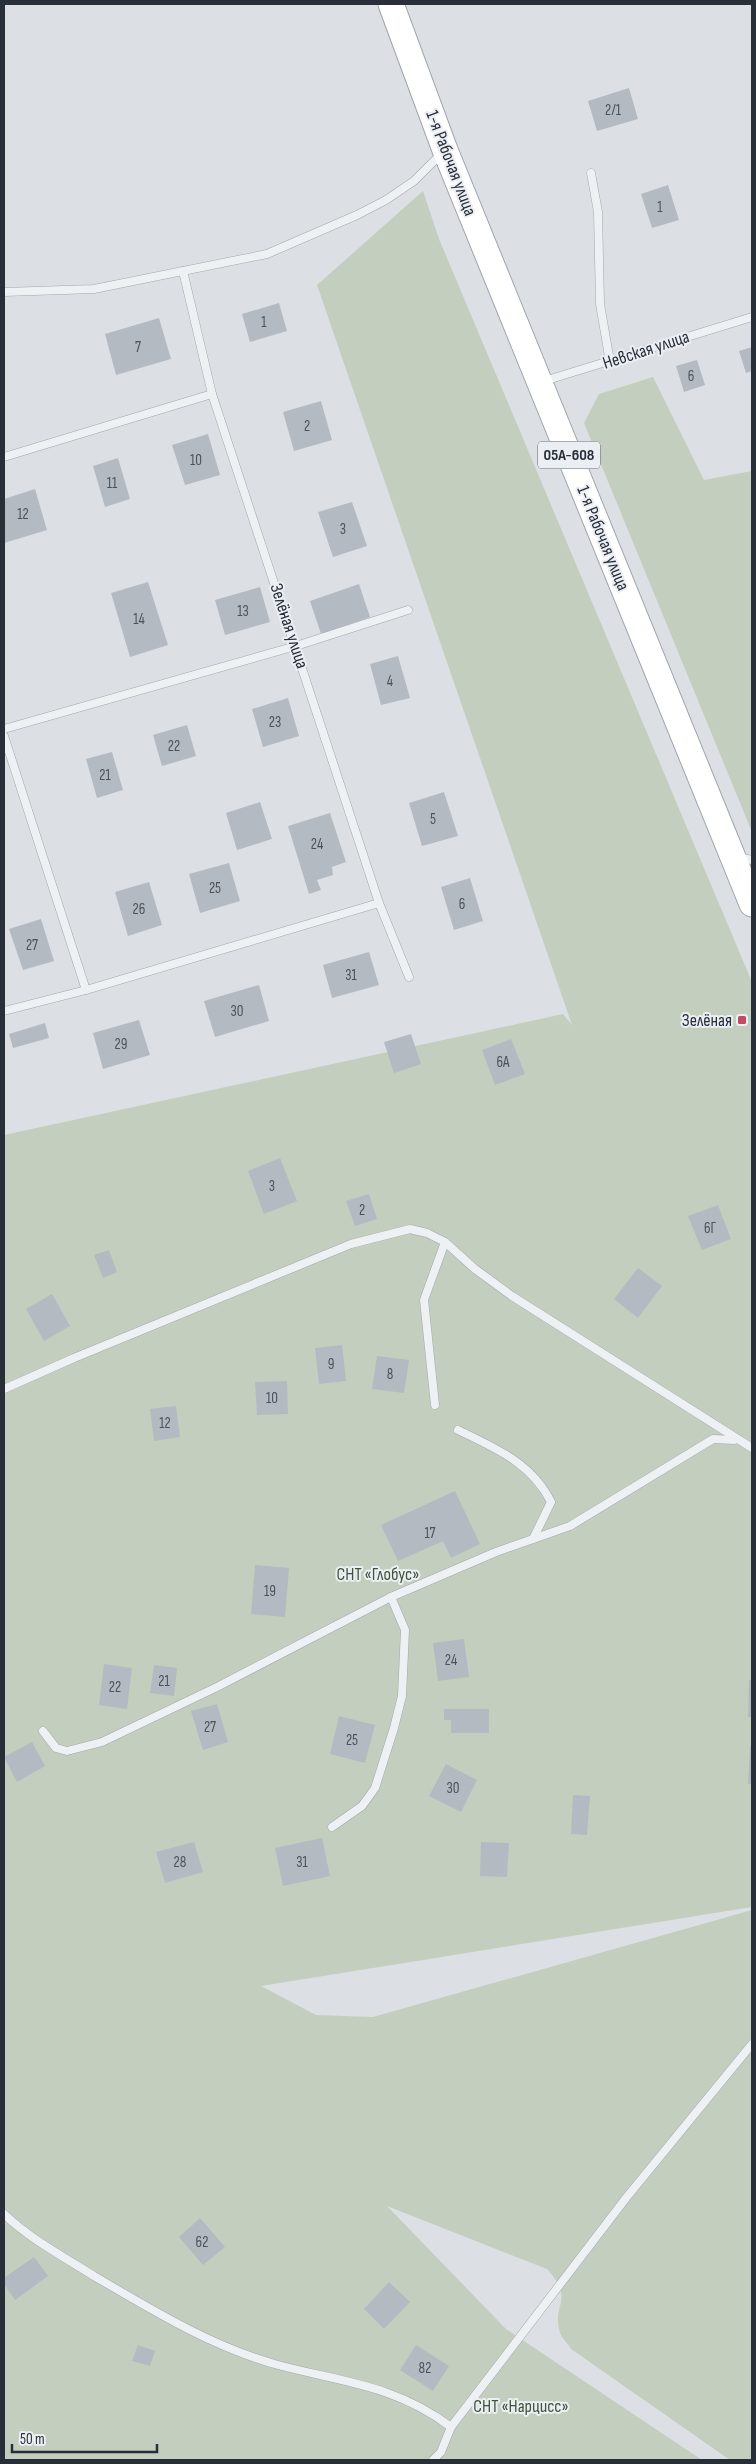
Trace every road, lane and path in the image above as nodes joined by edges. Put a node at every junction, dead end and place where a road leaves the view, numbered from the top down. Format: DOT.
graph roads {
  1 [pos="391,4"];
  2 [pos="445,150"];
  3 [pos="591,173"];
  4 [pos="183,271"];
  5 [pos="4,292"];
  6 [pos="752,317"];
  7 [pos="610,362"];
  8 [pos="539,383"];
  9 [pos="212,394"];
  10 [pos="4,457"];
  11 [pos="408,610"];
  12 [pos="296,646"];
  13 [pos="4,729"];
  14 [pos="4,736"];
  15 [pos="743,858"];
  16 [pos="379,903"];
  17 [pos="752,904"];
  18 [pos="409,977"];
  19 [pos="86,990"];
  20 [pos="4,1011"];
  21 [pos="444,1242"];
  22 [pos="4,1389"];
  23 [pos="435,1405"];
  24 [pos="458,1430"];
  25 [pos="738,1440"];
  26 [pos="752,1448"];
  27 [pos="534,1539"];
  28 [pos="391,1597"];
  29 [pos="43,1731"];
  30 [pos="332,1828"];
  31 [pos="752,2044"];
  32 [pos="4,2214"];
  33 [pos="452,2427"];
  34 [pos="442,2456"];
  35 [pos="432,2460"];
  1 -- 2 [label="main road, 1-я Рабочая улица / 05А-608"];
  2 -- 4 [label="lane"];
  2 -- 8 [label="main road, 1-я Рабочая улица / 05А-608"];
  3 -- 7 [label="lane"];
  4 -- 5 [label="lane"];
  4 -- 9 [label="lane, Зелёная улица"];
  6 -- 7 [label="lane, Невская улица"];
  7 -- 8 [label="lane, Невская улица"];
  8 -- 15 [label="main road, 1-я Рабочая улица / 05А-608"];
  9 -- 10 [label="lane"];
  9 -- 12 [label="lane, Зелёная улица"];
  11 -- 12 [label="lane"];
  12 -- 13 [label="lane"];
  12 -- 16 [label="lane, Зелёная улица"];
  14 -- 19 [label="lane"];
  15 -- 17 [label="main road, 1-я Рабочая улица / 05А-608"];
  16 -- 18 [label="lane, Зелёная улица"];
  16 -- 19 [label="lane"];
  19 -- 20 [label="lane"];
  21 -- 22 [label="lane"];
  21 -- 23 [label="lane"];
  21 -- 25 [label="lane"];
  24 -- 27 [label="lane"];
  25 -- 26 [label="lane"];
  25 -- 27 [label="lane"];
  27 -- 28 [label="lane"];
  28 -- 29 [label="lane"];
  28 -- 30 [label="lane"];
  31 -- 33 [label="lane"];
  32 -- 33 [label="lane"];
  33 -- 34 [label="lane"];
  34 -- 35 [label="lane"];
}
